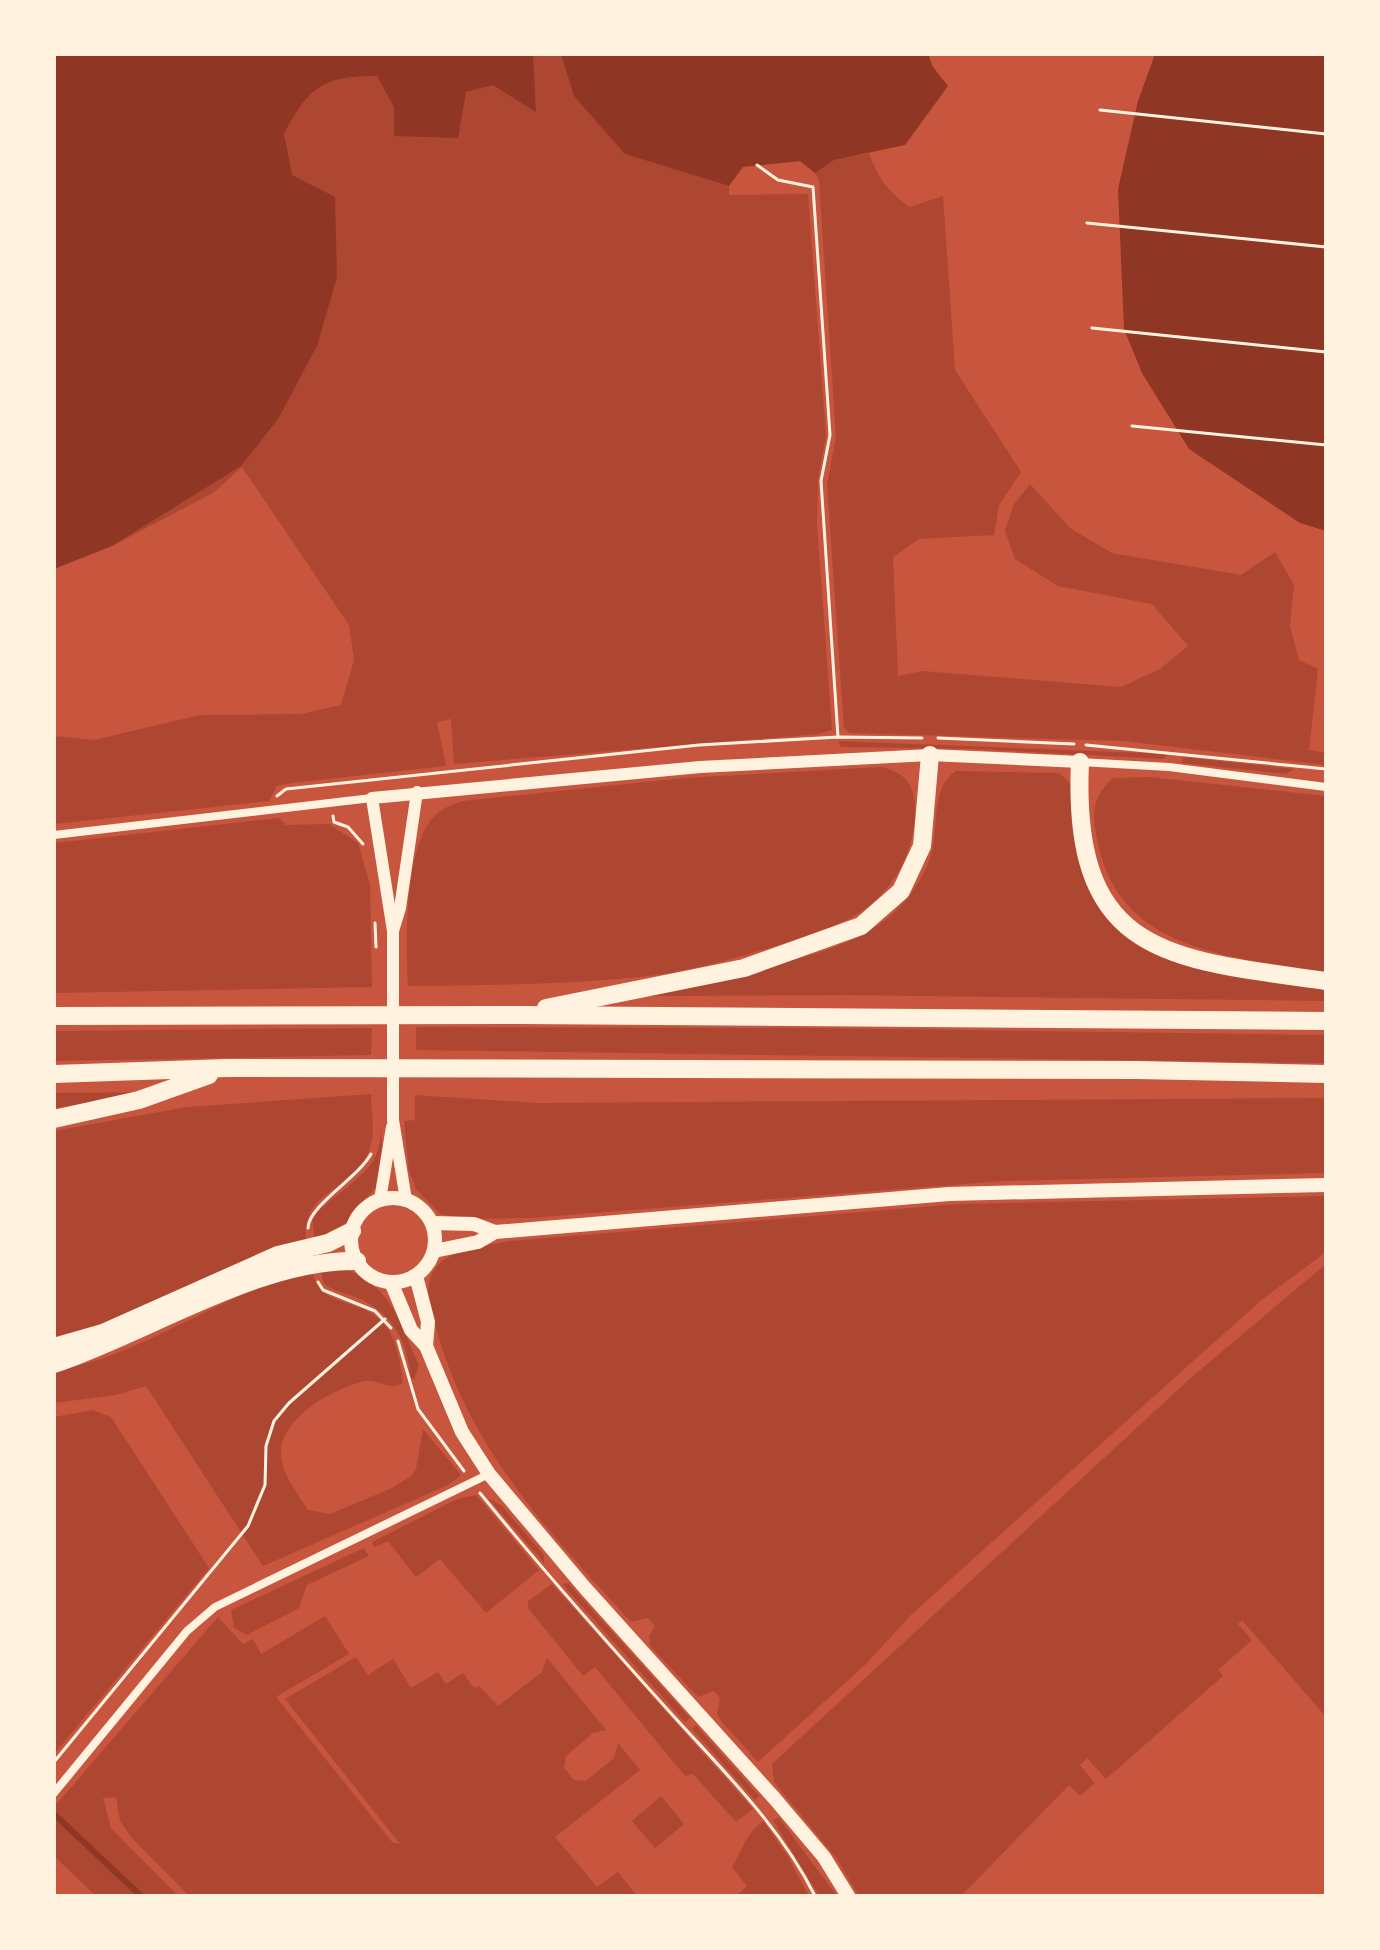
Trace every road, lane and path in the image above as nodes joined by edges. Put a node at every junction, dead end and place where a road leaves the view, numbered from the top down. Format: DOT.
graph roads {
  1 [pos="1100,110"];
  2 [pos="1326,134"];
  3 [pos="757,165"];
  4 [pos="1087,223"];
  5 [pos="1326,247"];
  6 [pos="1092,328"];
  7 [pos="1326,352"];
  8 [pos="1132,426"];
  9 [pos="1326,445"];
  10 [pos="930,755"];
  11 [pos="1080,762"];
  12 [pos="1326,787"];
  13 [pos="417,792"];
  14 [pos="372,798"];
  15 [pos="279,808"];
  16 [pos="334,822"];
  17 [pos="54,835"];
  18 [pos="365,848"];
  19 [pos="374,915"];
  20 [pos="393,931"];
  21 [pos="376,957"];
  22 [pos="1326,981"];
  23 [pos="522,1015"];
  24 [pos="54,1016"];
  25 [pos="1326,1021"];
  26 [pos="227,1068"];
  27 [pos="54,1074"];
  28 [pos="1326,1074"];
  29 [pos="393,1116"];
  30 [pos="54,1119"];
  31 [pos="1326,1185"];
  32 [pos="380,1200"];
  33 [pos="406,1200"];
  34 [pos="432,1223"];
  35 [pos="352,1231"];
  36 [pos="495,1232"];
  37 [pos="434,1251"];
  38 [pos="357,1261"];
  39 [pos="416,1276"];
  40 [pos="391,1282"];
  41 [pos="385,1319"];
  42 [pos="426,1346"];
  43 [pos="54,1347"];
  44 [pos="54,1364"];
  45 [pos="489,1474"];
  46 [pos="54,1762"];
  47 [pos="54,1793"];
  48 [pos="848,1896"];
  1 -- 2 [label="path"];
  3 -- 15 [label="path"];
  4 -- 5 [label="path"];
  6 -- 7 [label="path"];
  8 -- 9 [label="path"];
  10 -- 11 [label="street"];
  10 -- 13 [label="street"];
  10 -- 23 [label="highway"];
  11 -- 12 [label="street"];
  11 -- 22 [label="highway"];
  13 -- 14 [label="street"];
  13 -- 20 [label="street"];
  14 -- 15 [label="street"];
  14 -- 20 [label="street"];
  15 -- 17 [label="street"];
  16 -- 18 [label="path"];
  19 -- 21 [label="path"];
  20 -- 29 [label="street"];
  23 -- 24 [label="highway"];
  23 -- 25 [label="highway"];
  26 -- 27 [label="highway"];
  26 -- 28 [label="highway"];
  26 -- 30 [label="highway"];
  29 -- 32 [label="street"];
  29 -- 33 [label="street"];
  31 -- 36 [label="main road"];
  32 -- 33 [label="main road"];
  32 -- 35 [label="main road"];
  33 -- 34 [label="main road"];
  34 -- 36 [label="main road"];
  34 -- 37 [label="main road"];
  35 -- 38 [label="main road"];
  35 -- 43 [label="highway"];
  36 -- 37 [label="main road"];
  37 -- 39 [label="main road"];
  38 -- 40 [label="main road"];
  38 -- 44 [label="highway"];
  39 -- 40 [label="main road"];
  39 -- 42 [label="main road"];
  40 -- 42 [label="main road"];
  41 -- 46 [label="path"];
  42 -- 45 [label="main road"];
  45 -- 47 [label="street"];
  45 -- 48 [label="main road"];
}
